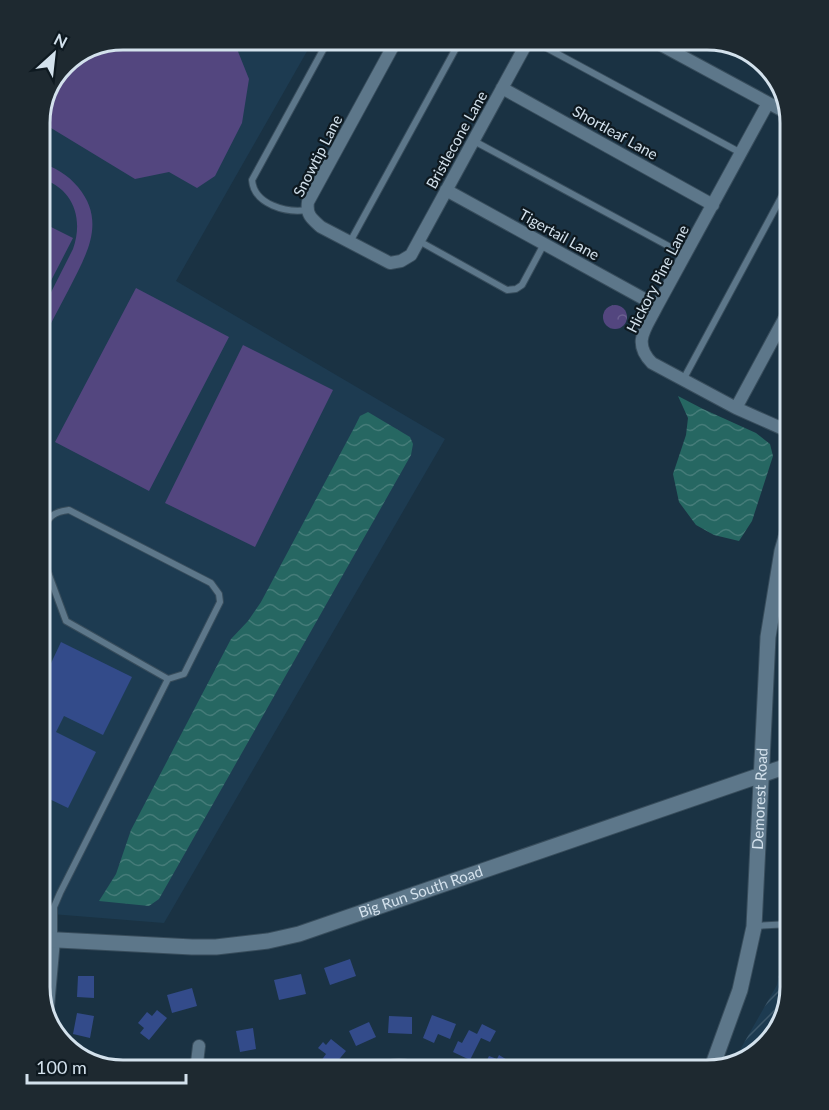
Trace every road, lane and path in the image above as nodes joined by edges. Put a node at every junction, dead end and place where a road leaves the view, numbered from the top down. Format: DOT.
graph roads {
  1 [pos="323,49"];
  2 [pos="391,49"];
  3 [pos="455,50"];
  4 [pos="523,50"];
  5 [pos="549,50"];
  6 [pos="670,50"];
  7 [pos="502,88"];
  8 [pos="768,103"];
  9 [pos="778,108"];
  10 [pos="473,141"];
  11 [pos="741,153"];
  12 [pos="446,190"];
  13 [pos="780,200"];
  14 [pos="713,204"];
  15 [pos="307,210"];
  16 [pos="419,241"];
  17 [pos="350,242"];
  18 [pos="544,244"];
  19 [pos="411,255"];
  20 [pos="685,255"];
  21 [pos="657,306"];
  22 [pos="780,327"];
  23 [pos="683,380"];
  24 [pos="736,408"];
  25 [pos="780,428"];
  26 [pos="50,518"];
  27 [pos="780,563"];
  28 [pos="49,576"];
  29 [pos="168,679"];
  30 [pos="780,768"];
  31 [pos="761,775"];
  32 [pos="780,925"];
  33 [pos="49,927"];
  34 [pos="754,927"];
  35 [pos="49,940"];
  36 [pos="199,1047"];
  37 [pos="715,1059"];
  38 [pos="197,1060"];
  1 -- 15 [label="lane"];
  2 -- 15 [label="street, Snowtip Lane"];
  3 -- 17 [label="lane"];
  4 -- 7 [label="street, Bristlecone Lane"];
  5 -- 11 [label="lane"];
  6 -- 8 [label="street"];
  7 -- 10 [label="street, Bristlecone Lane"];
  7 -- 14 [label="street, Shortleaf Lane"];
  8 -- 9 [label="street"];
  8 -- 11 [label="street, Hickory Pine Lane"];
  10 -- 12 [label="street, Bristlecone Lane"];
  10 -- 20 [label="lane"];
  11 -- 14 [label="street, Hickory Pine Lane"];
  12 -- 16 [label="street, Bristlecone Lane"];
  12 -- 18 [label="street, Tigertail Lane"];
  13 -- 23 [label="lane"];
  14 -- 20 [label="street, Hickory Pine Lane"];
  15 -- 17 [label="street, Snowtip Lane"];
  16 -- 18 [label="lane"];
  16 -- 19 [label="street, Bristlecone Lane"];
  17 -- 19 [label="street, Snowtip Lane"];
  18 -- 21 [label="street, Tigertail Lane"];
  20 -- 21 [label="street, Hickory Pine Lane"];
  21 -- 23 [label="street, Hickory Pine Lane"];
  22 -- 24 [label="street"];
  23 -- 24 [label="street, Hickory Pine Lane"];
  24 -- 25 [label="street, Hickory Pine Lane"];
  26 -- 29 [label="lane"];
  27 -- 31 [label="street, Demorest Road"];
  28 -- 29 [label="lane"];
  29 -- 33 [label="lane"];
  30 -- 31 [label="street, Big Run South Road"];
  31 -- 34 [label="street, Demorest Road"];
  31 -- 35 [label="street, Big Run South Road"];
  32 -- 34 [label="lane"];
  34 -- 37 [label="street, Demorest Road"];
  36 -- 38 [label="street"];
}
